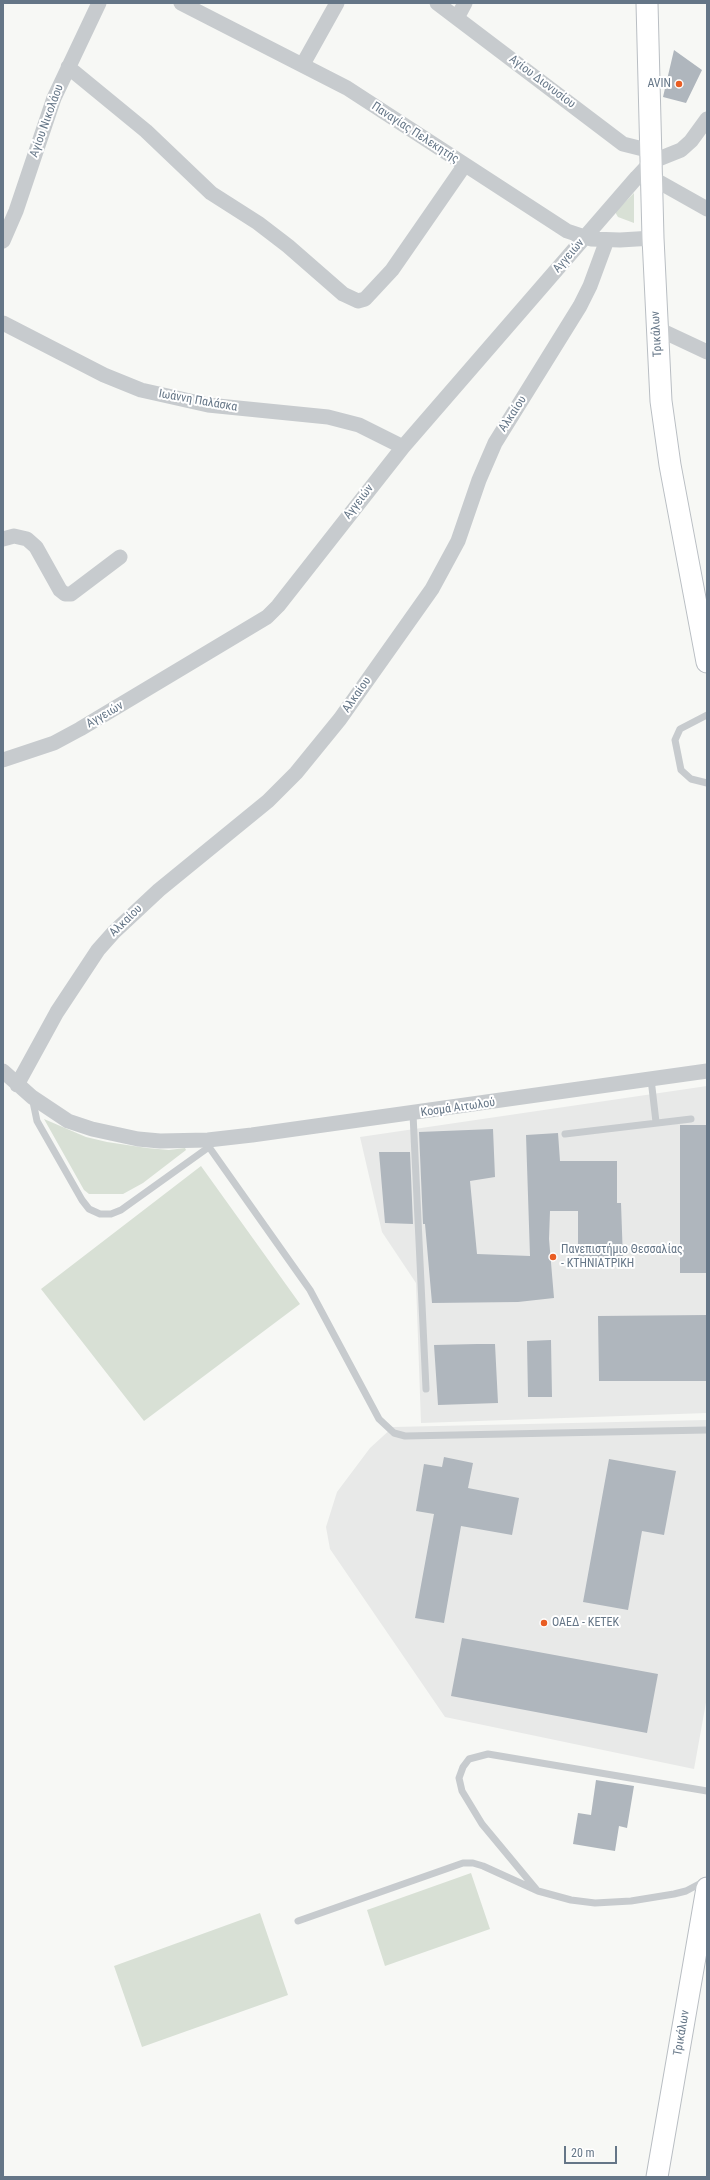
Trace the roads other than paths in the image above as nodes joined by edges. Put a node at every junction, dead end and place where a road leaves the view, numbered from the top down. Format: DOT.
graph roads {
  1 [pos="99,3"];
  2 [pos="181,3"];
  3 [pos="337,3"];
  4 [pos="437,3"];
  5 [pos="465,3"];
  6 [pos="647,3"];
  7 [pos="457,18"];
  8 [pos="303,64"];
  9 [pos="68,67"];
  10 [pos="707,119"];
  11 [pos="651,164"];
  12 [pos="464,166"];
  13 [pos="707,209"];
  14 [pos="585,237"];
  15 [pos="653,238"];
  16 [pos="607,240"];
  17 [pos="3,241"];
  18 [pos="3,323"];
  19 [pos="656,328"];
  20 [pos="707,352"];
  21 [pos="403,446"];
  22 [pos="3,539"];
  23 [pos="120,557"];
  24 [pos="707,662"];
  25 [pos="707,715"];
  26 [pos="3,760"];
  27 [pos="707,783"];
  28 [pos="3,1071"];
  29 [pos="707,1071"];
  30 [pos="651,1080"];
  31 [pos="17,1085"];
  32 [pos="32,1097"];
  33 [pos="414,1114"];
  34 [pos="691,1119"];
  35 [pos="656,1122"];
  36 [pos="565,1134"];
  37 [pos="208,1144"];
  38 [pos="426,1389"];
  39 [pos="707,1430"];
  40 [pos="707,1792"];
  41 [pos="707,1880"];
  42 [pos="707,1888"];
  43 [pos="538,1890"];
  44 [pos="298,1921"];
  45 [pos="657,2177"];
  1 -- 9 [label="street, Αγίου Νικολάου"];
  2 -- 8 [label="street, Παναγίας Πελεκητής"];
  3 -- 8 [label="street"];
  4 -- 7 [label="street, Αγίου Διονυσίου"];
  5 -- 7 [label="street"];
  6 -- 11 [label="main road, Τρικάλων"];
  7 -- 11 [label="street, Αγίου Διονυσίου"];
  8 -- 12 [label="street, Παναγίας Πελεκητής"];
  9 -- 12 [label="street"];
  9 -- 17 [label="street, Αγίου Νικολάου"];
  10 -- 11 [label="street"];
  11 -- 13 [label="street, Αγίου Διονυσίου"];
  11 -- 14 [label="street, Αγγειών"];
  11 -- 15 [label="main road, Τρικάλων"];
  12 -- 14 [label="street, Παναγίας Πελεκητής"];
  14 -- 16 [label="street, Παναγίας Πελεκητής"];
  14 -- 21 [label="street, Αγγειών"];
  15 -- 16 [label="street, Παναγίας Πελεκητής"];
  15 -- 19 [label="main road, Τρικάλων"];
  16 -- 31 [label="street, Αλκαίου"];
  18 -- 21 [label="street, Ιωάννη Παλάσκα"];
  19 -- 20 [label="street"];
  19 -- 24 [label="main road, Τρικάλων"];
  21 -- 26 [label="street, Αγγειών"];
  22 -- 23 [label="street"];
  25 -- 27 [label="lane"];
  28 -- 31 [label="street"];
  29 -- 30 [label="street, Κοσμά Αιτωλού"];
  30 -- 33 [label="street, Κοσμά Αιτωλού"];
  30 -- 35 [label="lane"];
  31 -- 32 [label="street"];
  32 -- 37 [label="street"];
  32 -- 37 [label="lane"];
  33 -- 37 [label="street, Κοσμά Αιτωλού"];
  33 -- 38 [label="lane"];
  34 -- 35 [label="lane"];
  35 -- 36 [label="lane"];
  37 -- 39 [label="lane"];
  40 -- 43 [label="lane"];
  41 -- 43 [label="lane"];
  42 -- 45 [label="main road, Τρικάλων"];
  43 -- 44 [label="lane"];
}
